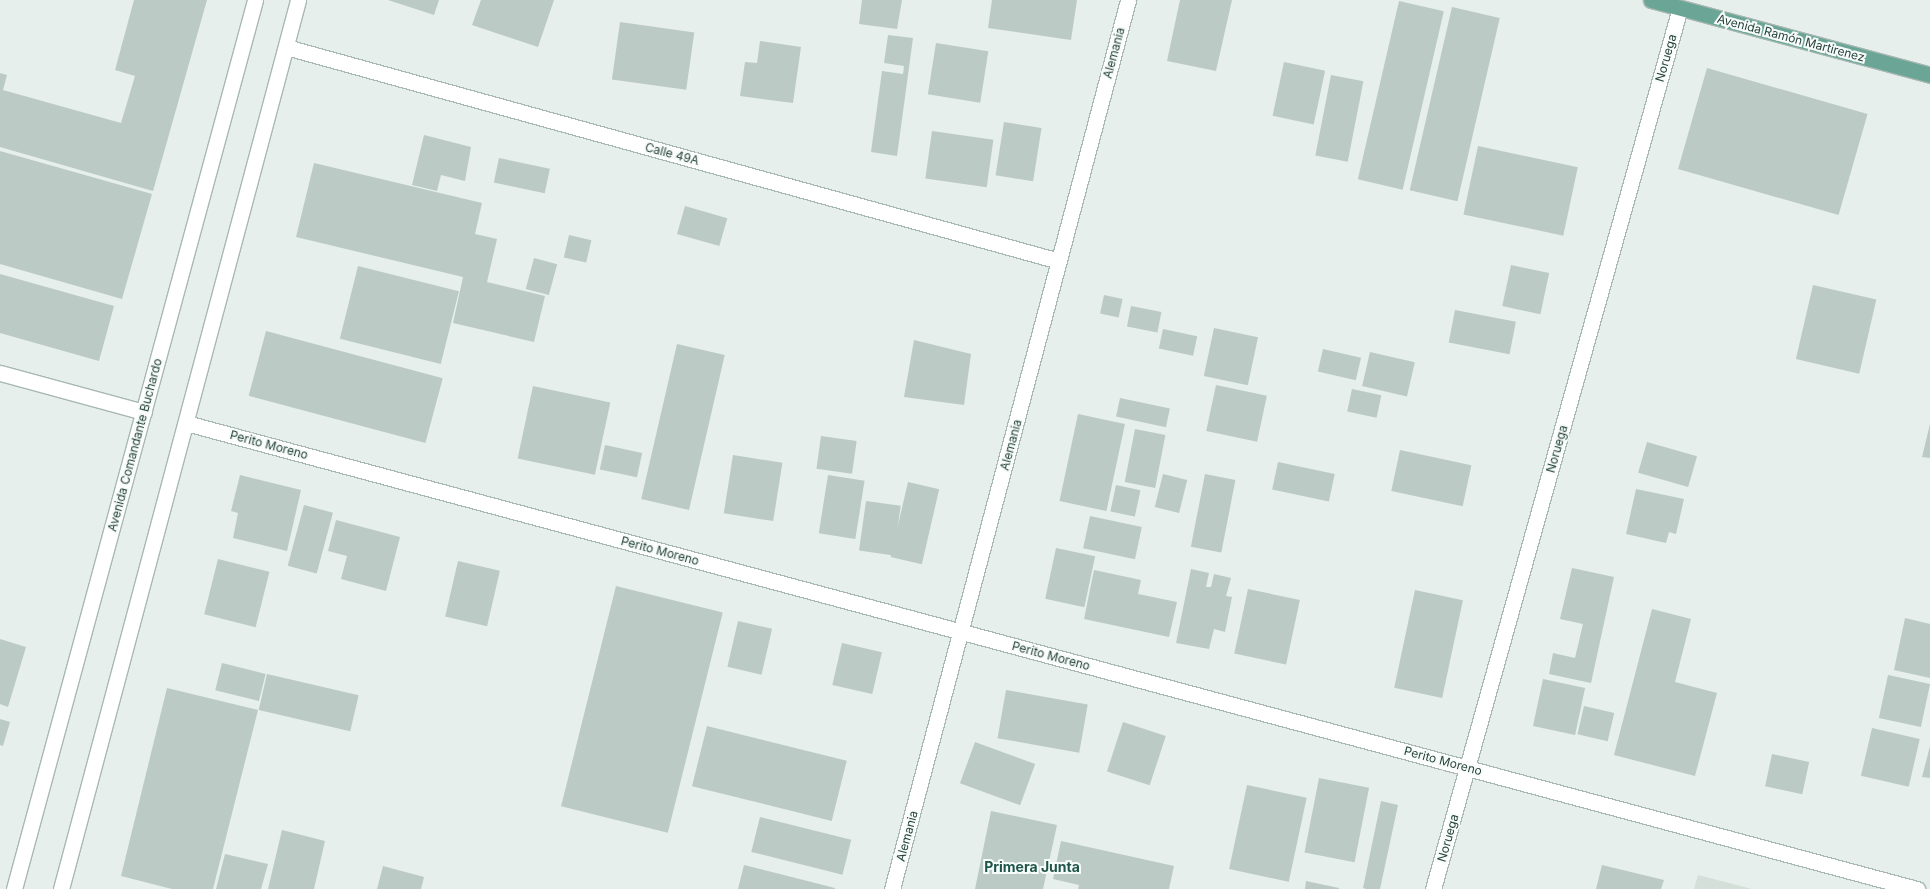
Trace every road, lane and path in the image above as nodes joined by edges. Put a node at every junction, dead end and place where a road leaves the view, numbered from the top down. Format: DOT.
graph roads {
  1 [pos="255,0"];
  2 [pos="298,0"];
  3 [pos="1128,0"];
  4 [pos="1651,0"];
  5 [pos="1680,8"];
  6 [pos="286,48"];
  7 [pos="1930,75"];
  8 [pos="1059,261"];
  9 [pos="0,373"];
  10 [pos="144,412"];
  11 [pos="186,423"];
  12 [pos="961,632"];
  13 [pos="1468,768"];
  14 [pos="14,889"];
  15 [pos="61,889"];
  16 [pos="892,889"];
  17 [pos="1433,889"];
  18 [pos="1917,889"];
  1 -- 10 [label="street, Avenida Comandante Buchardo"];
  2 -- 6 [label="street"];
  3 -- 8 [label="street, Alemania"];
  4 -- 5 [label="main road, Avenida Ramón Martirenez"];
  5 -- 7 [label="main road, Avenida Ramón Martirenez"];
  5 -- 13 [label="street, Noruega"];
  6 -- 8 [label="street, Calle 49A"];
  6 -- 11 [label="street"];
  8 -- 12 [label="street, Alemania"];
  9 -- 10 [label="street"];
  10 -- 14 [label="street, Avenida Comandante Buchardo"];
  11 -- 12 [label="street, Perito Moreno"];
  11 -- 15 [label="street"];
  12 -- 13 [label="street, Perito Moreno"];
  12 -- 16 [label="street, Alemania"];
  13 -- 17 [label="street, Noruega"];
  13 -- 18 [label="street, Perito Moreno"];
}
